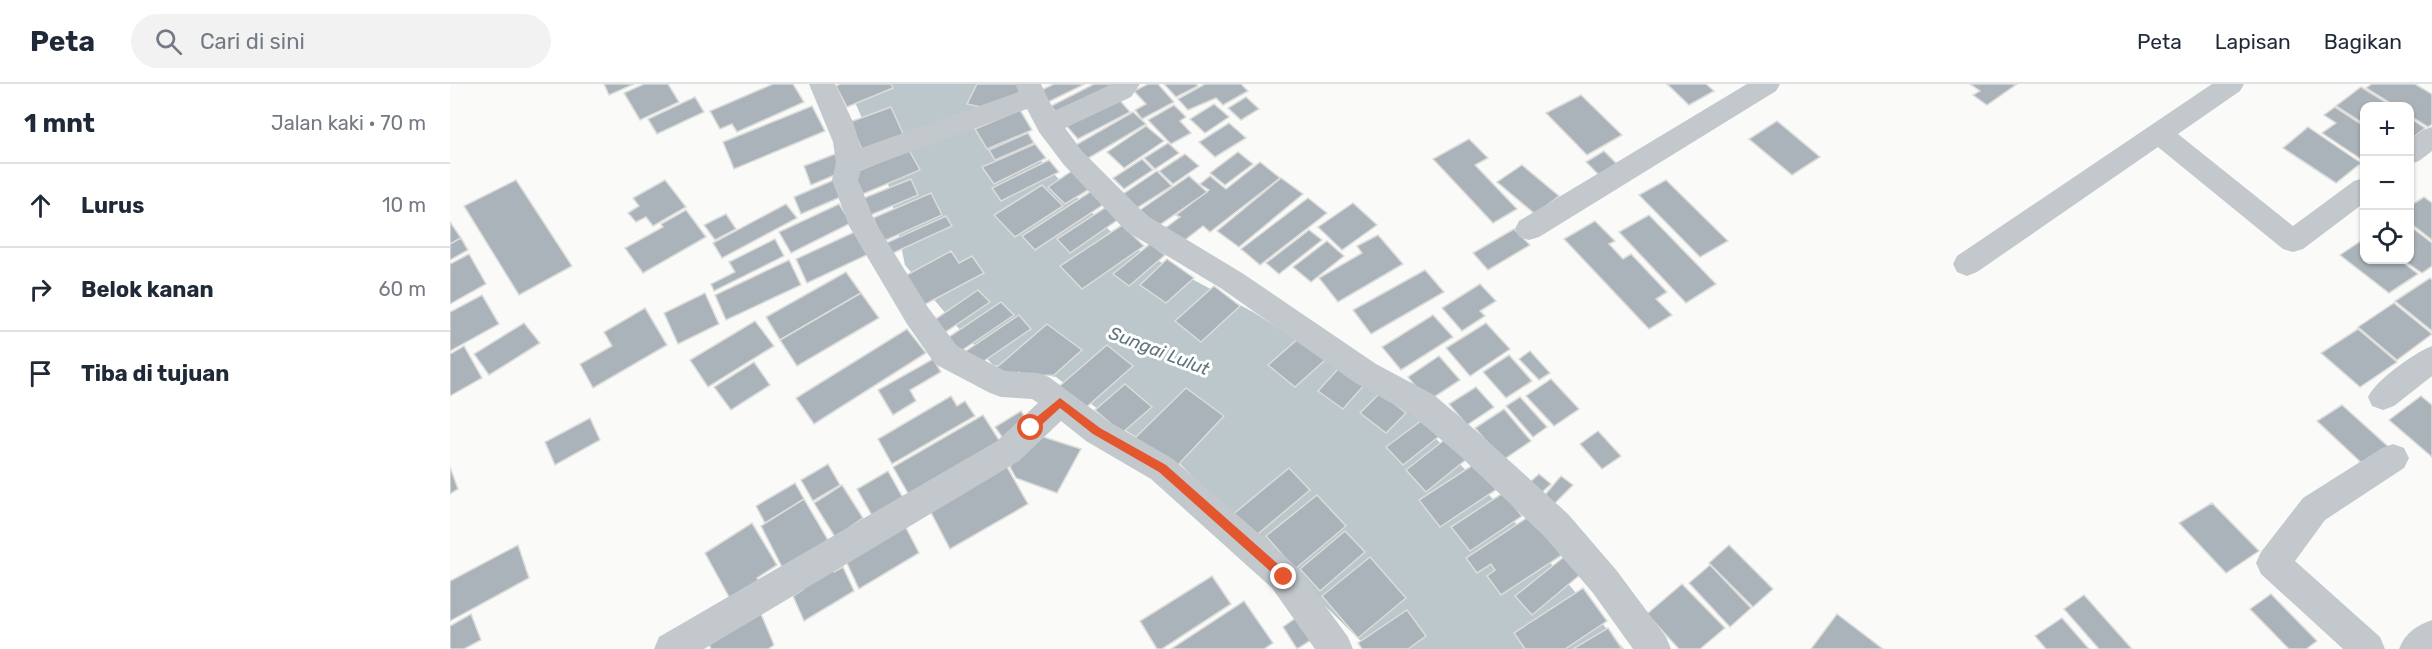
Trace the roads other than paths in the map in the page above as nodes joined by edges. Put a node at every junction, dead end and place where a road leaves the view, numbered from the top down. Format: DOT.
graph roads {
  1 [pos="822,84"];
  2 [pos="1127,84"];
  3 [pos="1767,84"];
  4 [pos="2231,84"];
  5 [pos="1027,94"];
  6 [pos="1048,125"];
  7 [pos="2159,133"];
  8 [pos="2432,137"];
  9 [pos="2414,150"];
  10 [pos="856,161"];
  11 [pos="2360,192"];
  12 [pos="1529,230"];
  13 [pos="1967,264"];
  14 [pos="2432,358"];
  15 [pos="2383,397"];
  16 [pos="1060,402"];
  17 [pos="2393,458"];
  18 [pos="2432,637"];
  19 [pos="671,649"];
  20 [pos="1336,649"];
  21 [pos="1654,649"];
  22 [pos="2368,649"];
  23 [pos="2416,649"];
  1 -- 10 [label="street"];
  2 -- 6 [label="street"];
  3 -- 12 [label="street"];
  4 -- 7 [label="street"];
  5 -- 6 [label="street"];
  5 -- 10 [label="street"];
  6 -- 21 [label="street"];
  7 -- 11 [label="street"];
  7 -- 13 [label="street"];
  8 -- 9 [label="street"];
  10 -- 16 [label="street"];
  14 -- 15 [label="street"];
  16 -- 19 [label="street"];
  16 -- 20 [label="street"];
  17 -- 22 [label="street"];
  18 -- 23 [label="street"];
}
